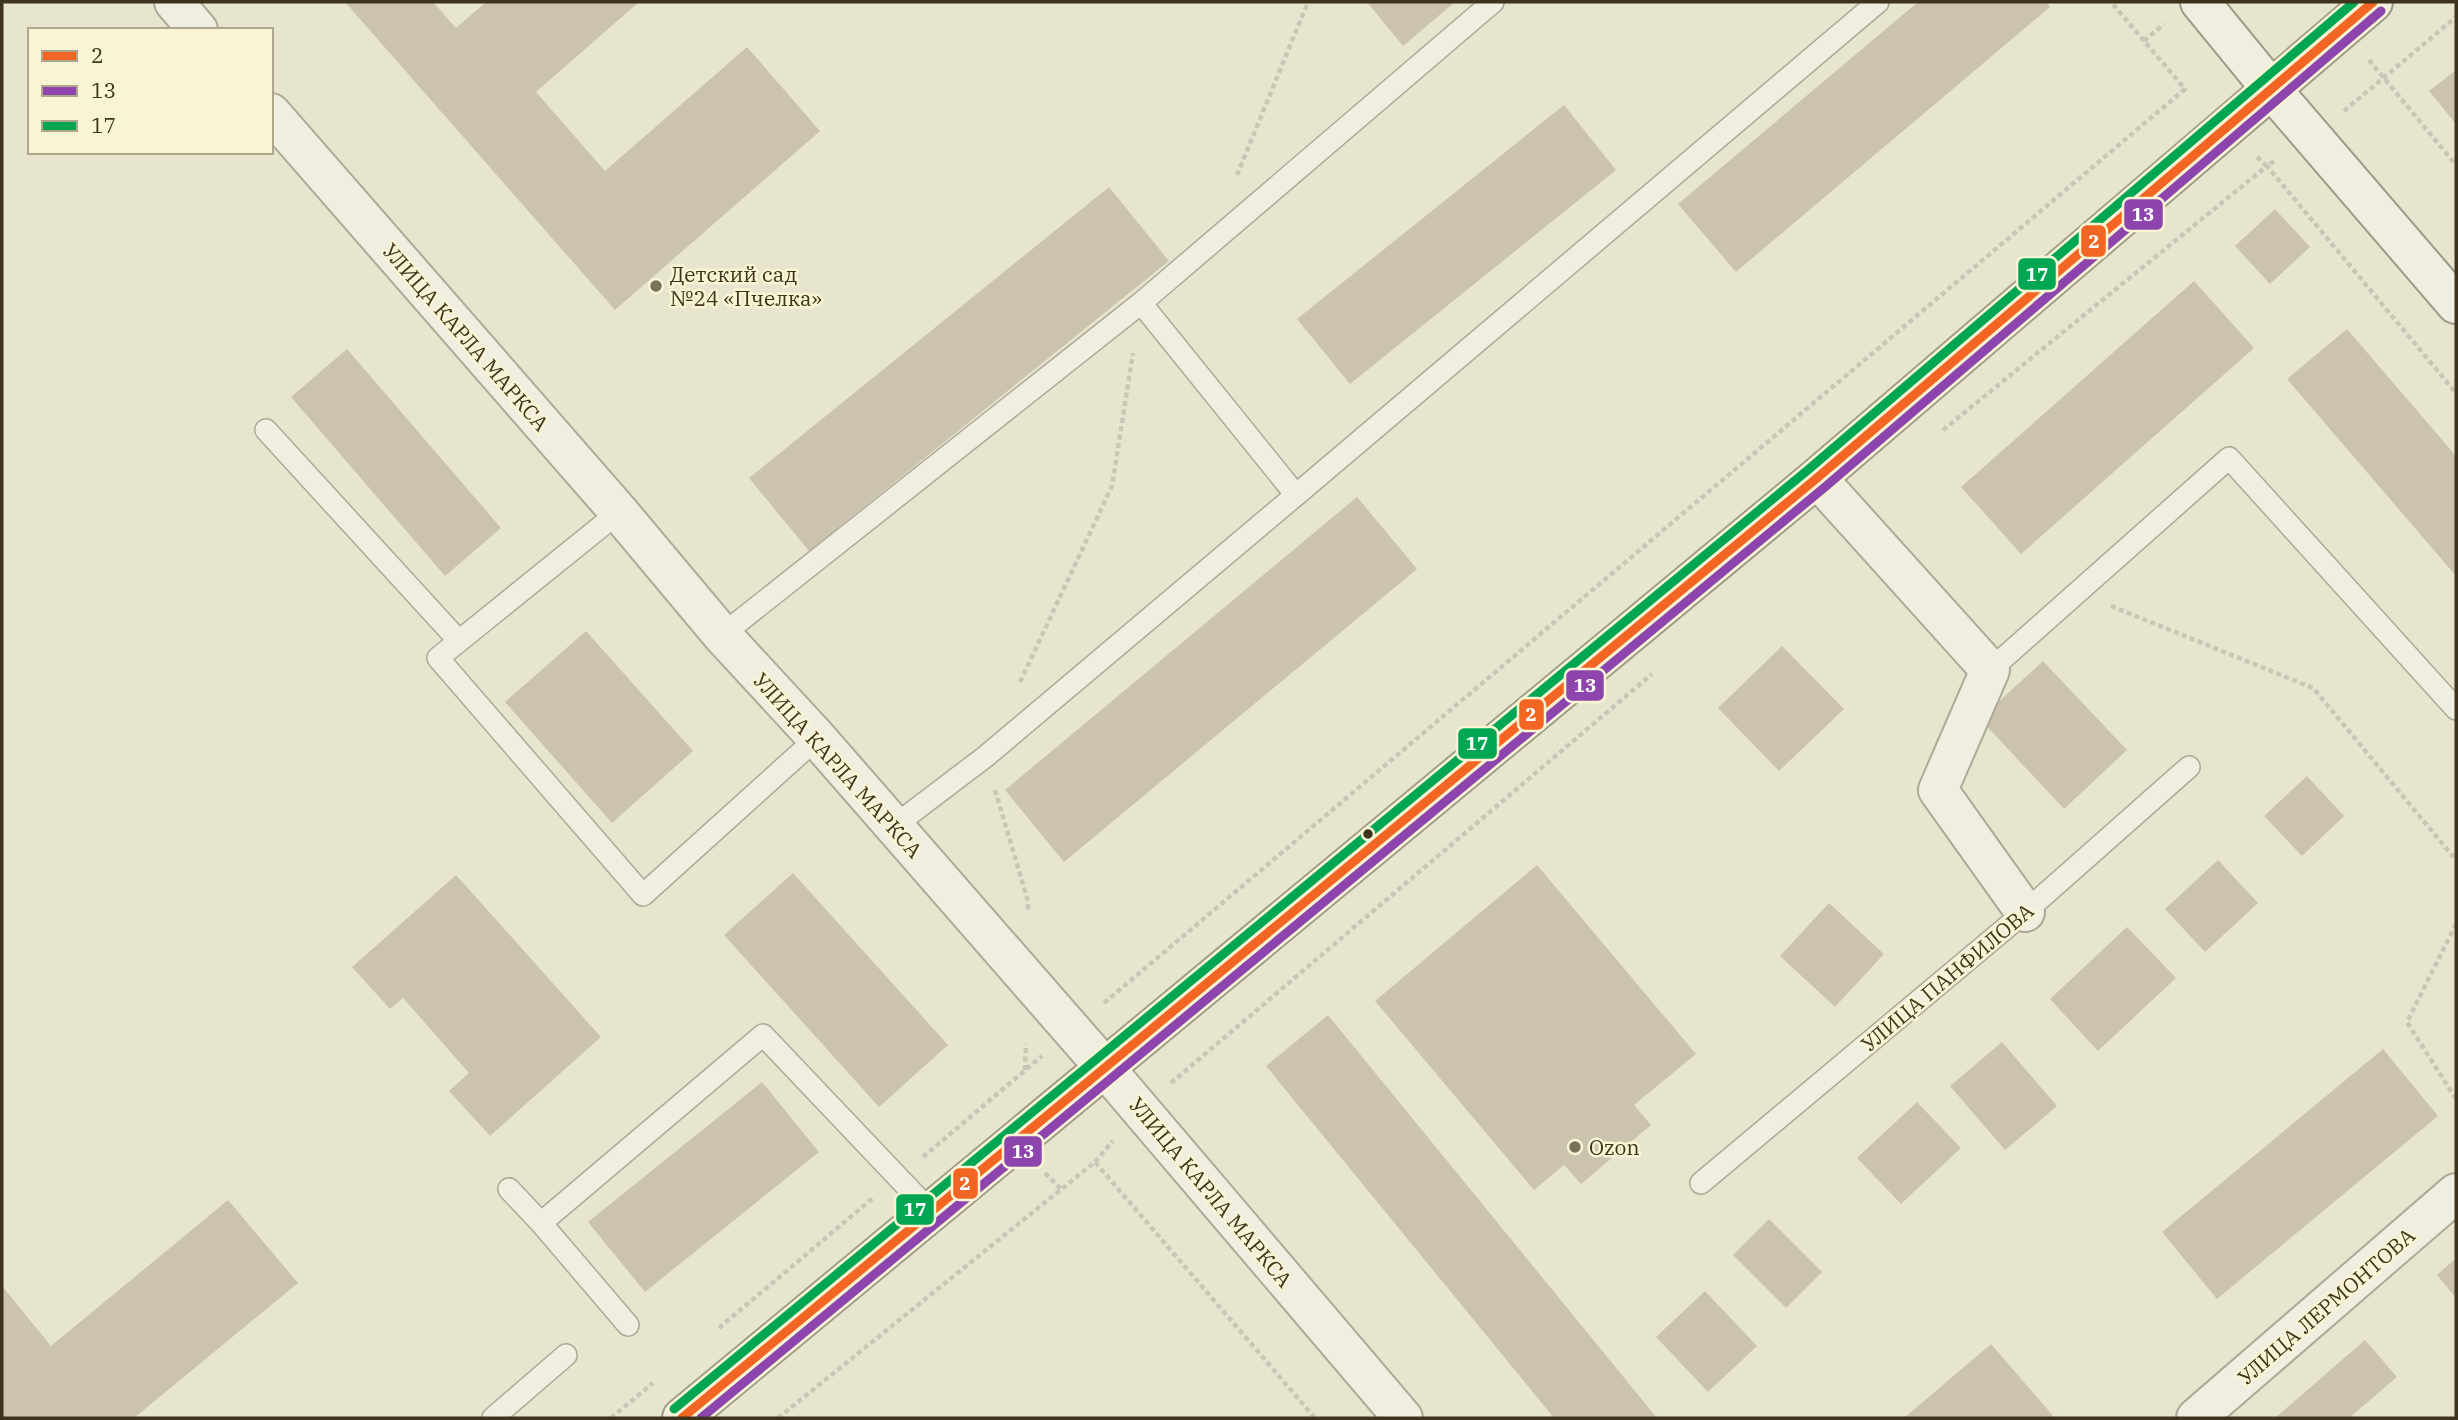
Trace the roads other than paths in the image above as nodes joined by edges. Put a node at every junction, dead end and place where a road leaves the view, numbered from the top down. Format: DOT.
graph roads {
  1 [pos="174,2"];
  2 [pos="1493,2"];
  3 [pos="1878,2"];
  4 [pos="2200,2"];
  5 [pos="2373,2"];
  6 [pos="196,28"];
  7 [pos="2272,90"];
  8 [pos="273,115"];
  9 [pos="1141,303"];
  10 [pos="2456,304"];
  11 [pos="266,430"];
  12 [pos="1817,478"];
  13 [pos="1296,495"];
  14 [pos="619,512"];
  15 [pos="722,635"];
  16 [pos="459,641"];
  17 [pos="1990,670"];
  18 [pos="2456,709"];
  19 [pos="817,738"];
  20 [pos="2189,767"];
  21 [pos="894,826"];
  22 [pos="2025,912"];
  23 [pos="1105,1068"];
  24 [pos="1700,1183"];
  25 [pos="509,1189"];
  26 [pos="2456,1194"];
  27 [pos="931,1212"];
  28 [pos="541,1223"];
  29 [pos="628,1325"];
  30 [pos="566,1355"];
  31 [pos="494,1418"];
  32 [pos="682,1418"];
  33 [pos="1403,1418"];
  34 [pos="2196,1418"];
  1 -- 6 [label="street"];
  2 -- 9 [label="lane"];
  3 -- 13 [label="lane"];
  4 -- 7 [label="street"];
  5 -- 7 [label="street"];
  7 -- 10 [label="street"];
  7 -- 12 [label="street"];
  8 -- 14 [label="street, УЛИЦА КАРЛА МАРКСА"];
  9 -- 13 [label="lane"];
  9 -- 15 [label="lane"];
  11 -- 16 [label="lane"];
  12 -- 17 [label="street"];
  12 -- 23 [label="street"];
  13 -- 21 [label="lane"];
  14 -- 15 [label="street, УЛИЦА КАРЛА МАРКСА"];
  14 -- 16 [label="lane"];
  15 -- 19 [label="street, УЛИЦА КАРЛА МАРКСА"];
  16 -- 19 [label="lane"];
  17 -- 18 [label="lane"];
  17 -- 22 [label="street"];
  19 -- 21 [label="street, УЛИЦА КАРЛА МАРКСА"];
  20 -- 22 [label="lane, УЛИЦА ПАНФИЛОВА"];
  21 -- 23 [label="street, УЛИЦА КАРЛА МАРКСА"];
  22 -- 24 [label="lane, УЛИЦА ПАНФИЛОВА"];
  23 -- 27 [label="street"];
  23 -- 33 [label="street, УЛИЦА КАРЛА МАРКСА"];
  25 -- 28 [label="lane"];
  26 -- 34 [label="street, УЛИЦА ЛЕРМОНТОВА"];
  27 -- 28 [label="lane"];
  27 -- 32 [label="street"];
  28 -- 29 [label="lane"];
  30 -- 31 [label="lane"];
}
